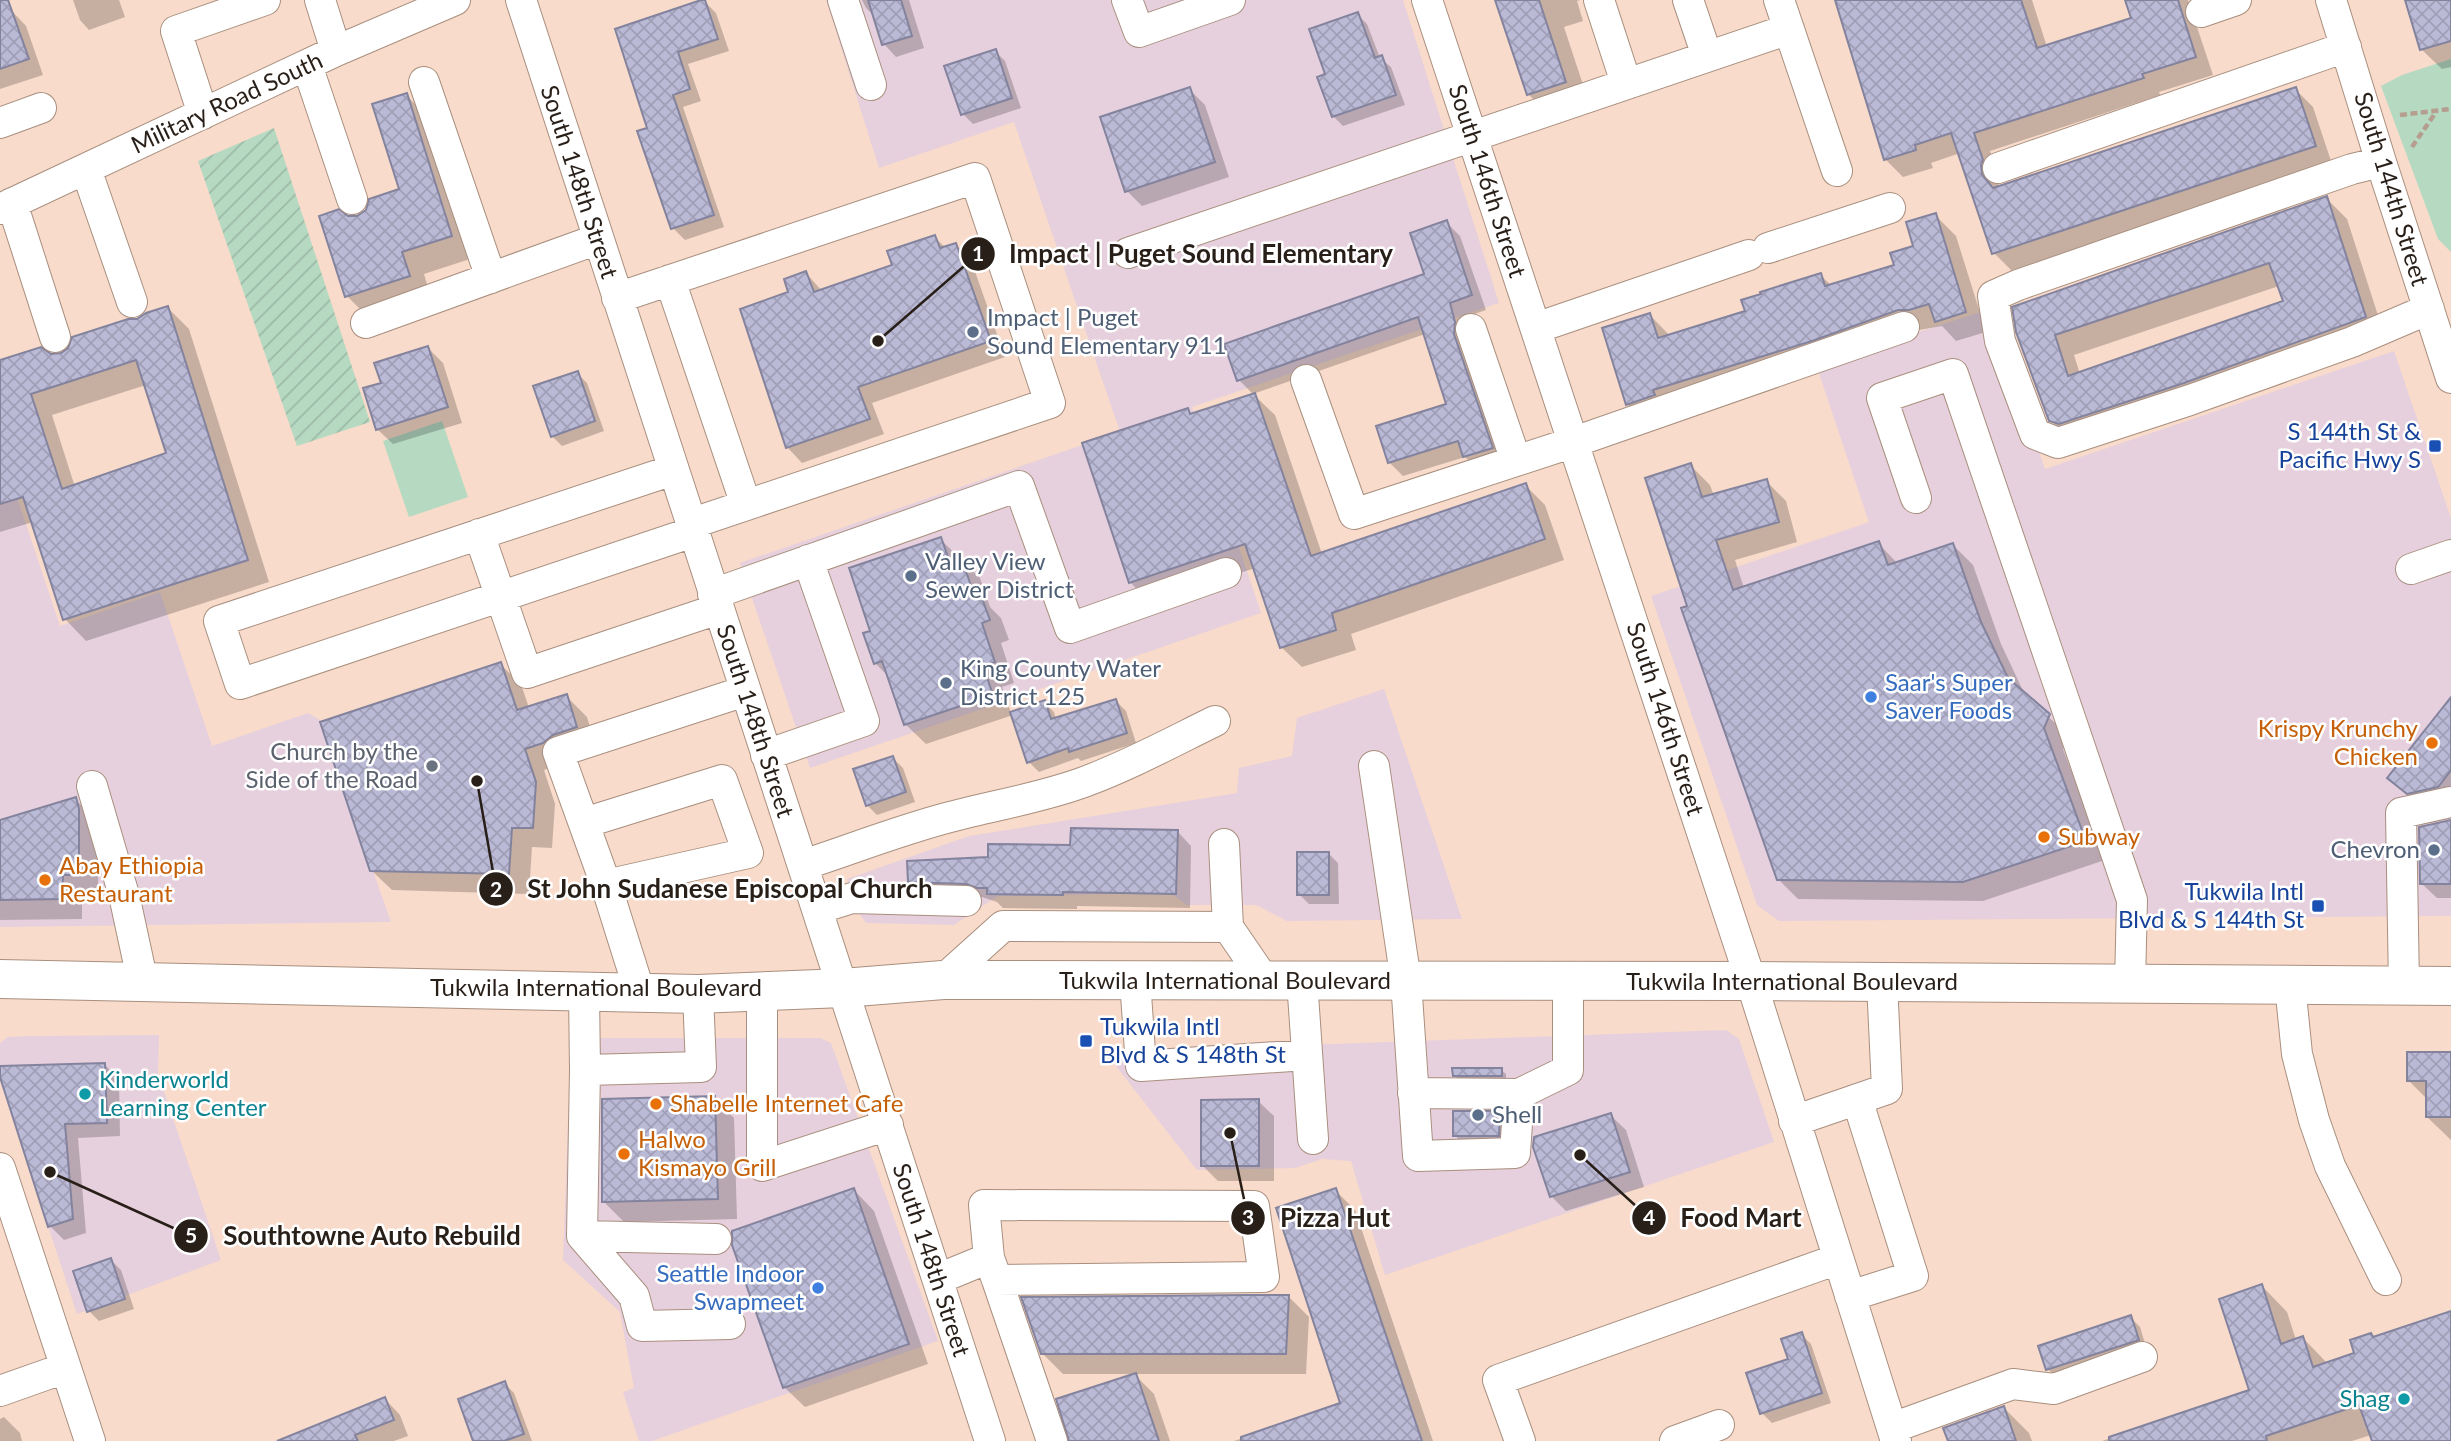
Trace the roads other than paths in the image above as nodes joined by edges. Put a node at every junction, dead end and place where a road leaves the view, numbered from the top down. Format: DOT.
graph roads {
  1 [pos="265,0"];
  2 [pos="320,0"];
  3 [pos="455,0"];
  4 [pos="521,0"];
  5 [pos="843,0"];
  6 [pos="1127,0"];
  7 [pos="1230,0"];
  8 [pos="1427,0"];
  9 [pos="1599,0"];
  10 [pos="1688,0"];
  11 [pos="1779,0"];
  12 [pos="2236,0"];
  13 [pos="2331,0"];
  14 [pos="2201,12"];
  15 [pos="1789,29"];
  16 [pos="2346,47"];
  17 [pos="336,51"];
  18 [pos="1707,56"];
  19 [pos="307,65"];
  20 [pos="424,82"];
  21 [pos="1626,83"];
  22 [pos="871,85"];
  23 [pos="41,108"];
  24 [pos="203,114"];
  25 [pos="0,123"];
  26 [pos="1472,135"];
  27 [pos="2381,162"];
  28 [pos="86,169"];
  29 [pos="1997,169"];
  30 [pos="1837,171"];
  31 [pos="352,199"];
  32 [pos="6,206"];
  33 [pos="1890,208"];
  34 [pos="598,239"];
  35 [pos="1128,253"];
  36 [pos="491,278"];
  37 [pos="670,280"];
  38 [pos="617,298"];
  39 [pos="2435,299"];
  40 [pos="132,302"];
  41 [pos="366,323"];
  42 [pos="1904,327"];
  43 [pos="1536,328"];
  44 [pos="1471,329"];
  45 [pos="55,337"];
  46 [pos="2451,378"];
  47 [pos="1306,380"];
  48 [pos="1574,442"];
  49 [pos="1516,461"];
  50 [pos="673,470"];
  51 [pos="1916,498"];
  52 [pos="746,505"];
  53 [pos="692,528"];
  54 [pos="479,534"];
  55 [pos="2451,555"];
  56 [pos="808,560"];
  57 [pos="2411,569"];
  58 [pos="1226,573"];
  59 [pos="502,596"];
  60 [pos="716,601"];
  61 [pos="745,691"];
  62 [pos="1215,720"];
  63 [pos="766,755"];
  64 [pos="1374,766"];
  65 [pos="92,786"];
  66 [pos="2451,802"];
  67 [pos="584,823"];
  68 [pos="1224,844"];
  69 [pos="803,865"];
  70 [pos="606,885"];
  71 [pos="966,901"];
  72 [pos="817,909"];
  73 [pos="1228,927"];
  74 [pos="0,979"];
  75 [pos="943,980"];
  76 [pos="1135,980"];
  77 [pos="1284,981"];
  78 [pos="1406,981"];
  79 [pos="1568,981"];
  80 [pos="1751,981"];
  81 [pos="1882,982"];
  82 [pos="143,983"];
  83 [pos="2130,984"];
  84 [pos="2290,985"];
  85 [pos="2404,986"];
  86 [pos="2451,986"];
  87 [pos="842,988"];
  88 [pos="762,990"];
  89 [pos="584,992"];
  90 [pos="640,993"];
  91 [pos="698,994"];
  92 [pos="1307,1055"];
  93 [pos="585,1070"];
  94 [pos="1413,1093"];
  95 [pos="1511,1094"];
  96 [pos="1857,1099"];
  97 [pos="1794,1121"];
  98 [pos="888,1125"];
  99 [pos="1313,1139"];
  100 [pos="0,1168"];
  101 [pos="5,1201"];
  102 [pos="582,1236"];
  103 [pos="716,1239"];
  104 [pos="1838,1259"];
  105 [pos="993,1269"];
  106 [pos="938,1279"];
  107 [pos="2386,1280"];
  108 [pos="1850,1296"];
  109 [pos="730,1324"];
  110 [pos="2142,1357"];
  111 [pos="65,1368"];
  112 [pos="0,1391"];
  113 [pos="1719,1425"];
  114 [pos="1894,1434"];
  115 [pos="90,1441"];
  116 [pos="990,1441"];
  117 [pos="1052,1441"];
  118 [pos="1520,1441"];
  119 [pos="1675,1441"];
  1 -- 24 [label="street"];
  2 -- 17 [label="street"];
  3 -- 17 [label="street, Military Road South"];
  4 -- 34 [label="street, South 148th Street"];
  5 -- 22 [label="street"];
  6 -- 7 [label="street"];
  8 -- 26 [label="street, South 146th Street"];
  9 -- 21 [label="street"];
  10 -- 18 [label="street"];
  11 -- 15 [label="street"];
  12 -- 14 [label="street"];
  13 -- 16 [label="street, South 144th Street"];
  15 -- 18 [label="street"];
  15 -- 30 [label="street"];
  16 -- 27 [label="street, South 144th Street"];
  16 -- 29 [label="street"];
  17 -- 19 [label="street, Military Road South"];
  18 -- 21 [label="street"];
  19 -- 24 [label="street, Military Road South"];
  19 -- 31 [label="street"];
  20 -- 36 [label="street"];
  21 -- 26 [label="street"];
  23 -- 25 [label="street"];
  24 -- 28 [label="street, Military Road South"];
  26 -- 35 [label="street"];
  26 -- 43 [label="street, South 146th Street"];
  27 -- 39 [label="street, South 144th Street"];
  27 -- 39 [label="street"];
  28 -- 32 [label="street, Military Road South"];
  28 -- 40 [label="street"];
  32 -- 45 [label="street"];
  33 -- 43 [label="street"];
  34 -- 36 [label="street"];
  34 -- 38 [label="street, South 148th Street"];
  36 -- 41 [label="street"];
  37 -- 38 [label="street"];
  37 -- 52 [label="street"];
  37 -- 52 [label="street"];
  38 -- 50 [label="street, South 148th Street"];
  39 -- 46 [label="street, South 144th Street"];
  42 -- 48 [label="street"];
  43 -- 48 [label="street, South 146th Street"];
  44 -- 49 [label="street"];
  47 -- 49 [label="street"];
  48 -- 49 [label="street"];
  48 -- 80 [label="street, South 146th Street"];
  50 -- 53 [label="street, South 148th Street"];
  50 -- 54 [label="street"];
  51 -- 83 [label="street"];
  52 -- 53 [label="street"];
  53 -- 59 [label="street"];
  53 -- 60 [label="street, South 148th Street"];
  54 -- 59 [label="street"];
  54 -- 59 [label="street"];
  55 -- 57 [label="street"];
  56 -- 58 [label="street"];
  56 -- 60 [label="street"];
  56 -- 63 [label="street"];
  59 -- 60 [label="street"];
  60 -- 61 [label="street, South 148th Street"];
  61 -- 63 [label="street, South 148th Street"];
  61 -- 67 [label="street"];
  62 -- 69 [label="street"];
  63 -- 69 [label="street, South 148th Street"];
  64 -- 78 [label="street"];
  65 -- 82 [label="street"];
  66 -- 85 [label="street"];
  67 -- 70 [label="street"];
  67 -- 70 [label="street"];
  68 -- 73 [label="street"];
  69 -- 72 [label="street, South 148th Street"];
  70 -- 90 [label="street"];
  71 -- 72 [label="street"];
  72 -- 87 [label="street, South 148th Street"];
  73 -- 75 [label="street"];
  73 -- 77 [label="street"];
  74 -- 82 [label="main road, Tukwila International Boulevard"];
  75 -- 76 [label="main road, Tukwila International Boulevard"];
  75 -- 87 [label="main road, Tukwila International Boulevard"];
  76 -- 77 [label="main road, Tukwila International Boulevard"];
  76 -- 92 [label="street"];
  77 -- 78 [label="main road, Tukwila International Boulevard"];
  77 -- 92 [label="street"];
  78 -- 79 [label="main road, Tukwila International Boulevard"];
  78 -- 94 [label="street"];
  79 -- 80 [label="main road, Tukwila International Boulevard"];
  79 -- 95 [label="street"];
  80 -- 81 [label="main road, Tukwila International Boulevard"];
  80 -- 97 [label="street, South 146th Street"];
  81 -- 83 [label="main road, Tukwila International Boulevard"];
  81 -- 96 [label="street"];
  82 -- 89 [label="main road, Tukwila International Boulevard"];
  83 -- 84 [label="main road, Tukwila International Boulevard"];
  84 -- 85 [label="main road, Tukwila International Boulevard"];
  84 -- 107 [label="street"];
  85 -- 86 [label="main road, Tukwila International Boulevard"];
  87 -- 88 [label="main road, Tukwila International Boulevard"];
  87 -- 98 [label="street, South 148th Street"];
  88 -- 91 [label="main road, Tukwila International Boulevard"];
  88 -- 98 [label="street"];
  89 -- 90 [label="main road, Tukwila International Boulevard"];
  89 -- 93 [label="street"];
  90 -- 91 [label="main road, Tukwila International Boulevard"];
  91 -- 93 [label="street"];
  92 -- 99 [label="street"];
  93 -- 102 [label="street"];
  94 -- 95 [label="street"];
  94 -- 95 [label="street"];
  96 -- 97 [label="street"];
  96 -- 108 [label="street"];
  97 -- 104 [label="street, South 146th Street"];
  98 -- 106 [label="street, South 148th Street"];
  100 -- 101 [label="street"];
  101 -- 111 [label="street"];
  102 -- 103 [label="street"];
  102 -- 109 [label="street"];
  104 -- 108 [label="street, South 146th Street"];
  104 -- 118 [label="street"];
  105 -- 105 [label="street"];
  105 -- 106 [label="street"];
  105 -- 117 [label="street"];
  106 -- 116 [label="street, South 148th Street"];
  108 -- 114 [label="street, South 146th Street"];
  110 -- 114 [label="street"];
  111 -- 112 [label="street"];
  111 -- 115 [label="street"];
  113 -- 119 [label="street"];
}
